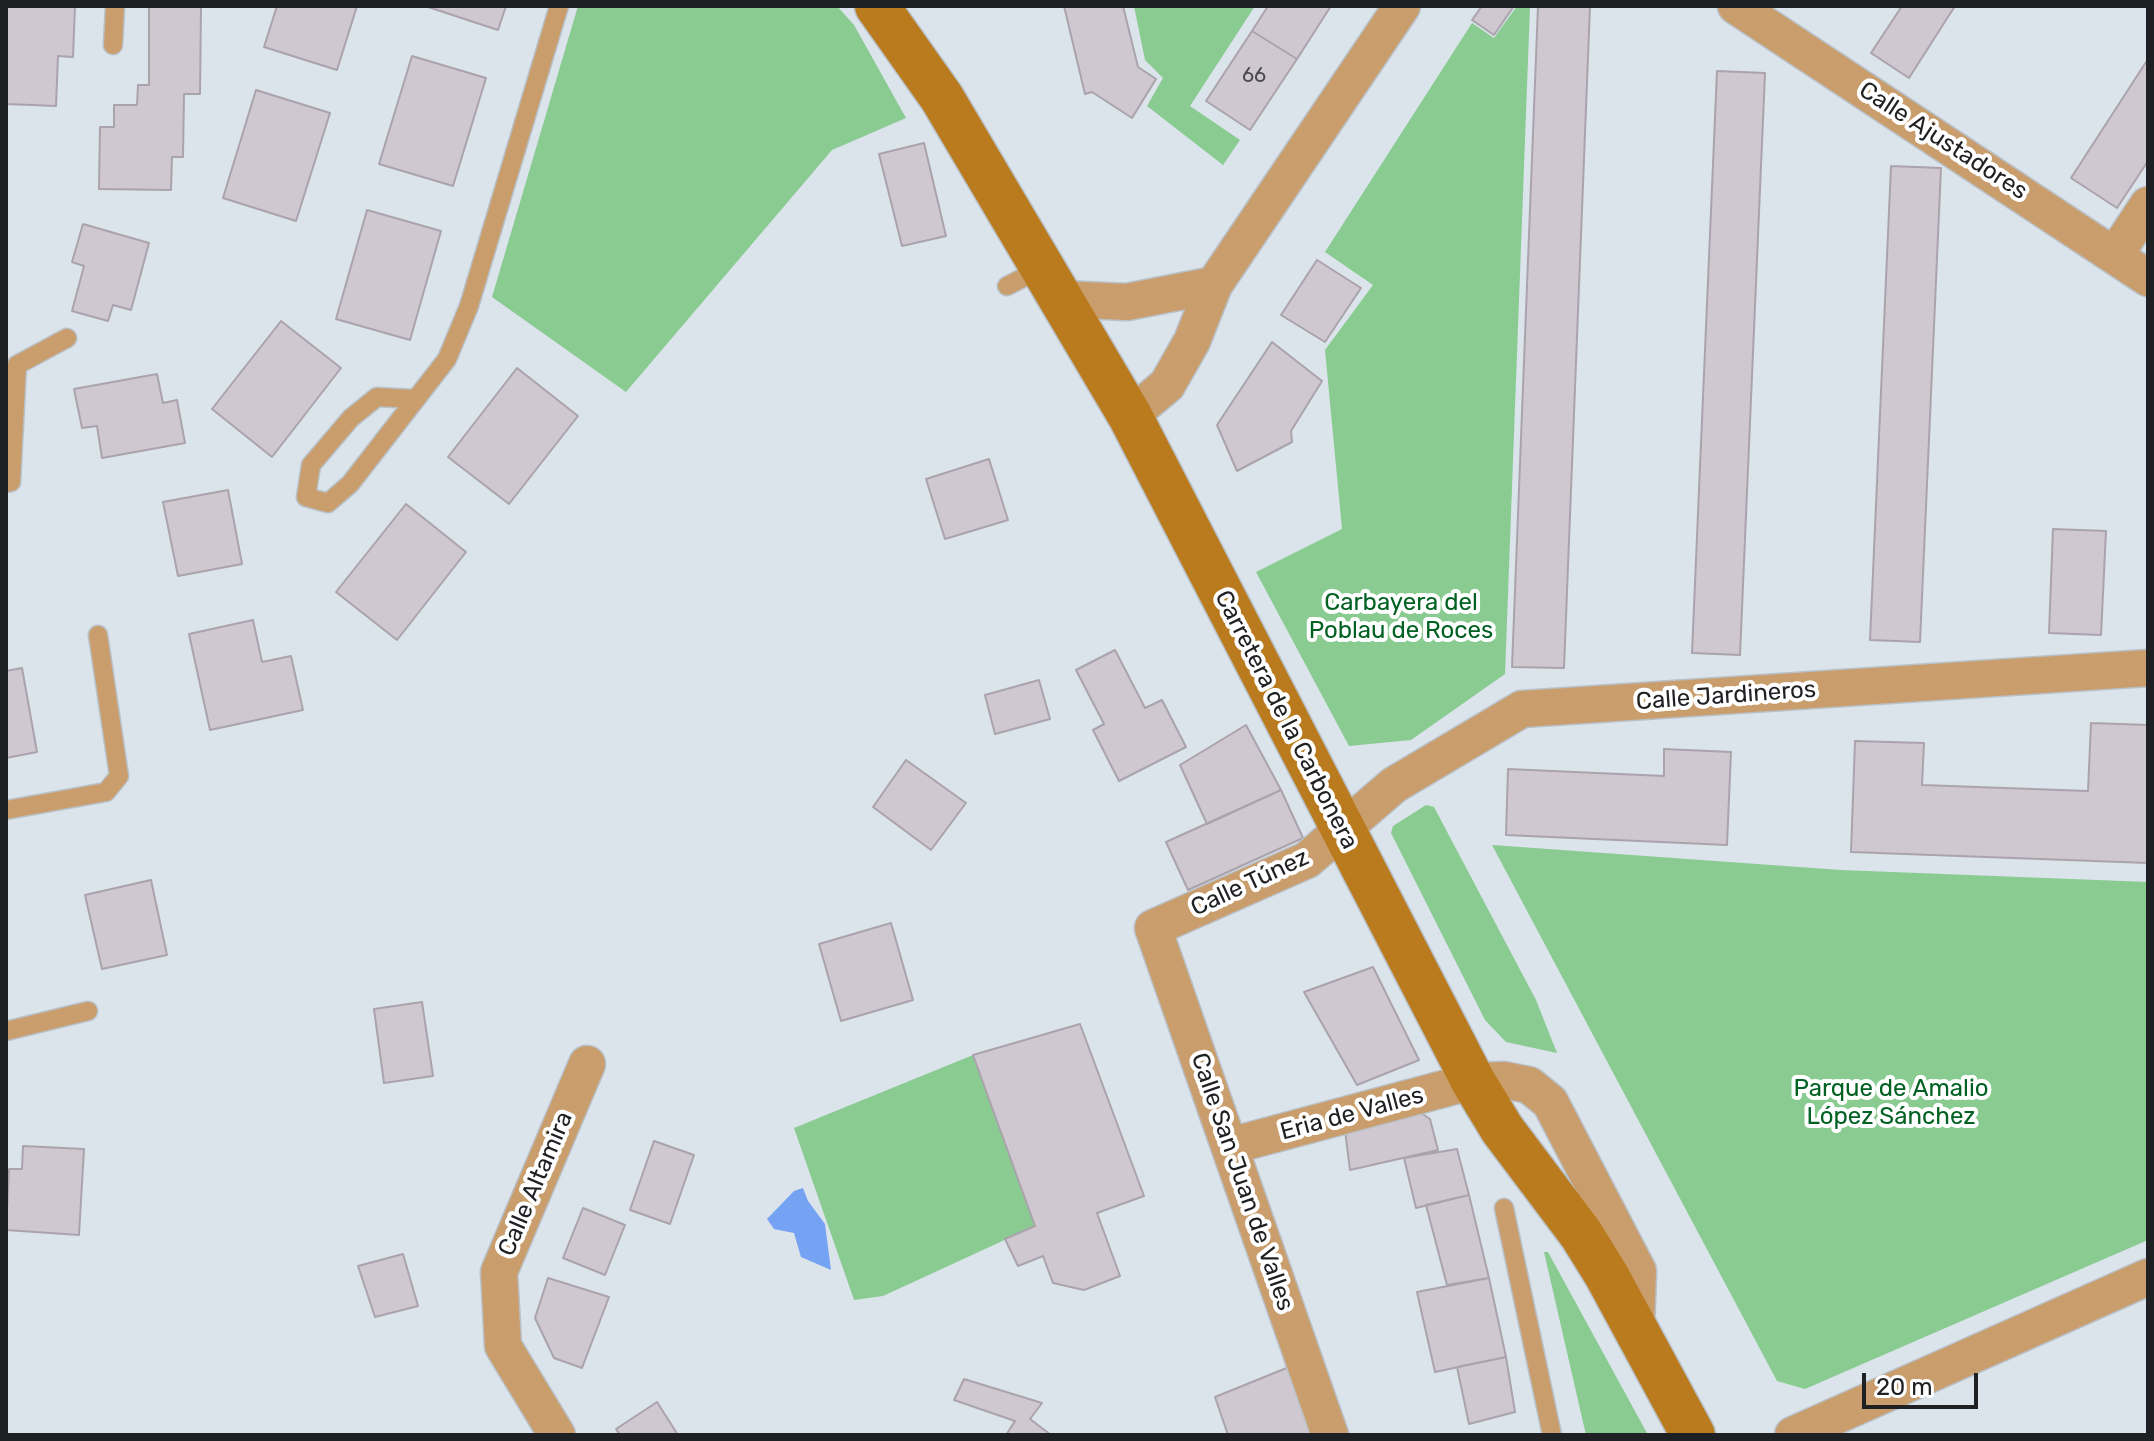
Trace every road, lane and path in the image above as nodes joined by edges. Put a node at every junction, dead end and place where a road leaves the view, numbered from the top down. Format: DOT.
graph roads {
  1 [pos="115,6"];
  2 [pos="559,6"];
  3 [pos="877,6"];
  4 [pos="1402,6"];
  5 [pos="1736,6"];
  6 [pos="113,45"];
  7 [pos="2148,205"];
  8 [pos="2115,255"];
  9 [pos="2148,278"];
  10 [pos="1037,284"];
  11 [pos="1214,285"];
  12 [pos="67,338"];
  13 [pos="414,399"];
  14 [pos="1130,416"];
  15 [pos="6,483"];
  16 [pos="98,635"];
  17 [pos="2148,668"];
  18 [pos="6,810"];
  19 [pos="1342,830"];
  20 [pos="1153,928"];
  21 [pos="88,1011"];
  22 [pos="6,1031"];
  23 [pos="587,1064"];
  24 [pos="1473,1081"];
  25 [pos="1230,1146"];
  26 [pos="1504,1208"];
  27 [pos="2148,1277"];
  28 [pos="557,1435"];
  29 [pos="1330,1435"];
  30 [pos="1552,1435"];
  31 [pos="1693,1435"];
  32 [pos="1793,1435"];
  1 -- 6 [label="lane"];
  2 -- 13 [label="lane"];
  3 -- 10 [label="street, Carretera de la Carbonera"];
  4 -- 11 [label="street"];
  5 -- 8 [label="street, Calle Ajustadores"];
  7 -- 8 [label="street"];
  8 -- 9 [label="street, Calle Ajustadores"];
  10 -- 11 [label="street"];
  10 -- 14 [label="street, Carretera de la Carbonera"];
  11 -- 14 [label="street"];
  12 -- 15 [label="lane"];
  13 -- 13 [label="lane"];
  14 -- 19 [label="street, Carretera de la Carbonera"];
  16 -- 18 [label="lane"];
  17 -- 19 [label="street, Calle Jardineros"];
  19 -- 20 [label="street, Calle Túnez"];
  19 -- 24 [label="street, Carretera de la Carbonera"];
  20 -- 25 [label="street, Calle San Juan de Valles"];
  21 -- 22 [label="lane"];
  23 -- 28 [label="street, Calle Altamira"];
  24 -- 25 [label="street, Eria de Valles"];
  24 -- 31 [label="street, Carretera de la Carbonera"];
  25 -- 29 [label="street, Calle San Juan de Valles"];
  26 -- 30 [label="lane"];
  27 -- 32 [label="street"];
}
